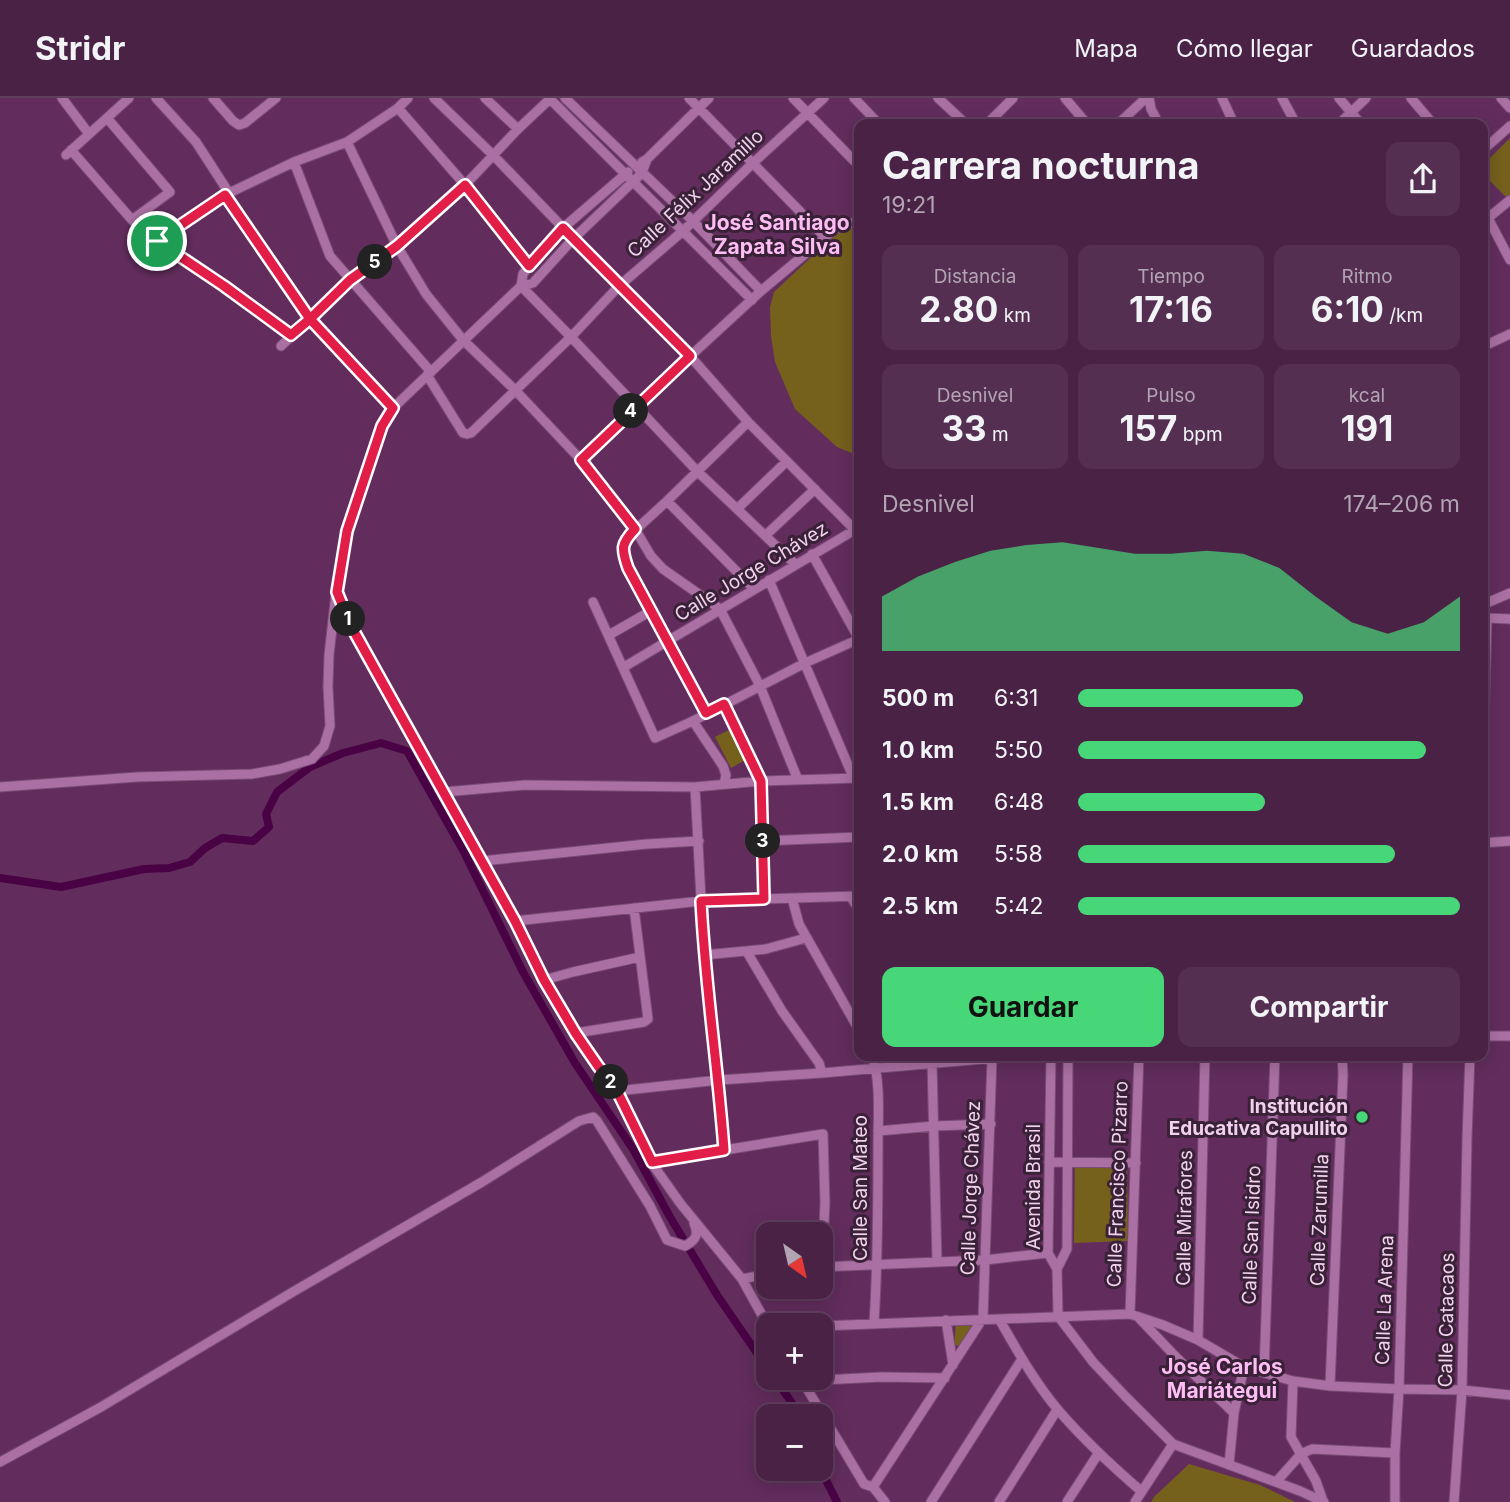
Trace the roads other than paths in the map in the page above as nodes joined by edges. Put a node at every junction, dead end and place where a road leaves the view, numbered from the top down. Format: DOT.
graph roads {
  1 [pos="62,98"];
  2 [pos="129,98"];
  3 [pos="156,98"];
  4 [pos="213,98"];
  5 [pos="276,98"];
  6 [pos="408,98"];
  7 [pos="434,98"];
  8 [pos="485,98"];
  9 [pos="550,98"];
  10 [pos="565,98"];
  11 [pos="690,98"];
  12 [pos="709,98"];
  13 [pos="793,98"];
  14 [pos="824,98"];
  15 [pos="854,98"];
  16 [pos="938,98"];
  17 [pos="1013,98"];
  18 [pos="1065,98"];
  19 [pos="1147,98"];
  20 [pos="1222,98"];
  21 [pos="1282,98"];
  22 [pos="1339,98"];
  23 [pos="1366,98"];
  24 [pos="1411,98"];
  25 [pos="1501,98"];
  26 [pos="398,108"];
  27 [pos="699,108"];
  28 [pos="1510,108"];
  29 [pos="1352,112"];
  30 [pos="808,113"];
  31 [pos="107,118"];
  32 [pos="874,119"];
  33 [pos="960,119"];
  34 [pos="992,119"];
  35 [pos="1083,119"];
  36 [pos="1124,119"];
  37 [pos="1156,119"];
  38 [pos="1232,119"];
  39 [pos="1293,119"];
  40 [pos="1344,119"];
  41 [pos="1357,119"];
  42 [pos="1429,119"];
  43 [pos="1510,125"];
  44 [pos="518,129"];
  45 [pos="89,134"];
  46 [pos="347,142"];
  47 [pos="1488,146"];
  48 [pos="493,155"];
  49 [pos="854,161"];
  50 [pos="294,162"];
  51 [pos="753,163"];
  52 [pos="638,169"];
  53 [pos="625,174"];
  54 [pos="632,182"];
  55 [pos="465,185"];
  56 [pos="227,194"];
  57 [pos="1510,200"];
  58 [pos="1488,218"];
  59 [pos="132,220"];
  60 [pos="693,221"];
  61 [pos="854,222"];
  62 [pos="563,228"];
  63 [pos="682,231"];
  64 [pos="825,237"];
  65 [pos="573,239"];
  66 [pos="157,241"];
  67 [pos="397,246"];
  68 [pos="1510,260"];
  69 [pos="529,266"];
  70 [pos="350,280"];
  71 [pos="521,286"];
  72 [pos="620,286"];
  73 [pos="761,291"];
  74 [pos="752,300"];
  75 [pos="310,319"];
  76 [pos="1510,334"];
  77 [pos="291,335"];
  78 [pos="571,337"];
  79 [pos="463,340"];
  80 [pos="1488,344"];
  81 [pos="281,346"];
  82 [pos="690,356"];
  83 [pos="429,373"];
  84 [pos="516,391"];
  85 [pos="636,406"];
  86 [pos="393,408"];
  87 [pos="748,422"];
  88 [pos="581,460"];
  89 [pos="787,461"];
  90 [pos="697,471"];
  91 [pos="815,489"];
  92 [pos="667,501"];
  93 [pos="738,508"];
  94 [pos="854,527"];
  95 [pos="635,529"];
  96 [pos="854,533"];
  97 [pos="766,536"];
  98 [pos="812,554"];
  99 [pos="795,564"];
  100 [pos="769,580"];
  101 [pos="754,589"];
  102 [pos="337,592"];
  103 [pos="1510,593"];
  104 [pos="593,602"];
  105 [pos="1488,608"];
  106 [pos="720,609"];
  107 [pos="651,611"];
  108 [pos="1488,612"];
  109 [pos="1510,619"];
  110 [pos="854,630"];
  111 [pos="609,635"];
  112 [pos="854,641"];
  113 [pos="668,642"];
  114 [pos="805,663"];
  115 [pos="624,667"];
  116 [pos="760,686"];
  117 [pos="724,704"];
  118 [pos="706,713"];
  119 [pos="692,721"];
  120 [pos="854,771"];
  121 [pos="854,778"];
  122 [pos="798,780"];
  123 [pos="761,781"];
  124 [pos="724,784"];
  125 [pos="0,787"];
  126 [pos="695,787"];
  127 [pos="444,792"];
  128 [pos="854,837"];
  129 [pos="699,841"];
  130 [pos="763,841"];
  131 [pos="1510,841"];
  132 [pos="1488,843"];
  133 [pos="482,862"];
  134 [pos="854,897"];
  135 [pos="792,898"];
  136 [pos="764,899"];
  137 [pos="701,901"];
  138 [pos="634,908"];
  139 [pos="515,921"];
  140 [pos="806,938"];
  141 [pos="747,952"];
  142 [pos="704,955"];
  143 [pos="639,957"];
  144 [pos="544,980"];
  145 [pos="854,1021"];
  146 [pos="576,1034"];
  147 [pos="1488,1036"];
  148 [pos="1510,1036"];
  149 [pos="874,1061"];
  150 [pos="936,1061"];
  151 [pos="999,1061"];
  152 [pos="1051,1061"];
  153 [pos="1068,1061"];
  154 [pos="1139,1061"];
  155 [pos="1205,1061"];
  156 [pos="1275,1061"];
  157 [pos="1342,1061"];
  158 [pos="1408,1061"];
  159 [pos="1470,1061"];
  160 [pos="932,1063"];
  161 [pos="877,1069"];
  162 [pos="822,1073"];
  163 [pos="719,1080"];
  164 [pos="617,1091"];
  165 [pos="991,1124"];
  166 [pos="933,1126"];
  167 [pos="878,1131"];
  168 [pos="724,1150"];
  169 [pos="652,1162"];
  170 [pos="1067,1162"];
  171 [pos="1049,1163"];
  172 [pos="1136,1163"];
  173 [pos="693,1219"];
  174 [pos="824,1222"];
  175 [pos="1048,1253"];
  176 [pos="985,1260"];
  177 [pos="937,1262"];
  178 [pos="877,1266"];
  179 [pos="833,1267"];
  180 [pos="1057,1269"];
  181 [pos="756,1276"];
  182 [pos="743,1279"];
  183 [pos="761,1313"];
  184 [pos="1134,1315"];
  185 [pos="1058,1316"];
  186 [pos="983,1318"];
  187 [pos="999,1319"];
  188 [pos="946,1320"];
  189 [pos="874,1322"];
  190 [pos="833,1325"];
  191 [pos="1198,1340"];
  192 [pos="1022,1359"];
  193 [pos="953,1365"];
  194 [pos="1244,1367"];
  195 [pos="1264,1373"];
  196 [pos="833,1378"];
  197 [pos="945,1378"];
  198 [pos="1293,1381"];
  199 [pos="1330,1385"];
  200 [pos="1399,1389"];
  201 [pos="808,1390"];
  202 [pos="1462,1390"];
  203 [pos="1510,1395"];
  204 [pos="1058,1410"];
  205 [pos="1234,1413"];
  206 [pos="1173,1444"];
  207 [pos="1395,1453"];
  208 [pos="1098,1454"];
  209 [pos="1301,1454"];
  210 [pos="0,1462"];
  211 [pos="1229,1465"];
  212 [pos="1276,1482"];
  213 [pos="873,1487"];
  214 [pos="1141,1491"];
  215 [pos="1324,1501"];
  216 [pos="885,1502"];
  217 [pos="931,1502"];
  218 [pos="999,1502"];
  219 [pos="1068,1502"];
  220 [pos="1135,1502"];
  221 [pos="1395,1502"];
  222 [pos="1454,1502"];
  1 -- 45 [label="street"];
  2 -- 31 [label="street"];
  3 -- 56 [label="street"];
  4 -- 5 [label="street"];
  6 -- 26 [label="street"];
  7 -- 48 [label="street"];
  8 -- 44 [label="street"];
  9 -- 44 [label="street"];
  9 -- 53 [label="street"];
  10 -- 52 [label="street"];
  11 -- 27 [label="street"];
  12 -- 27 [label="street"];
  13 -- 30 [label="street"];
  14 -- 30 [label="street, Calle Félix Jaramillo"];
  15 -- 32 [label="street"];
  16 -- 33 [label="street"];
  17 -- 34 [label="street"];
  18 -- 35 [label="street"];
  19 -- 36 [label="street"];
  19 -- 37 [label="street"];
  20 -- 38 [label="street"];
  21 -- 39 [label="street"];
  22 -- 29 [label="street"];
  23 -- 29 [label="street"];
  24 -- 42 [label="street"];
  25 -- 28 [label="street"];
  26 -- 46 [label="street"];
  26 -- 55 [label="street"];
  27 -- 51 [label="street"];
  27 -- 52 [label="street"];
  29 -- 40 [label="street"];
  29 -- 41 [label="street"];
  30 -- 49 [label="street"];
  30 -- 51 [label="street, Calle Félix Jaramillo"];
  31 -- 45 [label="street"];
  31 -- 59 [label="street"];
  43 -- 47 [label="street"];
  44 -- 48 [label="street"];
  45 -- 59 [label="street"];
  46 -- 50 [label="street"];
  46 -- 67 [label="street"];
  48 -- 55 [label="street"];
  48 -- 62 [label="street"];
  50 -- 56 [label="street"];
  50 -- 70 [label="street"];
  51 -- 60 [label="street, Calle Félix Jaramillo"];
  51 -- 64 [label="street"];
  52 -- 53 [label="street"];
  52 -- 54 [label="street"];
  52 -- 60 [label="street"];
  53 -- 54 [label="street"];
  53 -- 62 [label="street"];
  54 -- 63 [label="street"];
  54 -- 65 [label="street"];
  55 -- 67 [label="street"];
  55 -- 69 [label="street"];
  56 -- 66 [label="street"];
  56 -- 75 [label="street"];
  57 -- 58 [label="street"];
  58 -- 68 [label="street"];
  59 -- 66 [label="street"];
  60 -- 63 [label="street, Calle Félix Jaramillo"];
  60 -- 73 [label="street"];
  61 -- 64 [label="street"];
  62 -- 65 [label="street"];
  62 -- 69 [label="street"];
  63 -- 72 [label="street, Calle Félix Jaramillo"];
  63 -- 74 [label="street"];
  64 -- 73 [label="street"];
  65 -- 71 [label="street"];
  65 -- 72 [label="street"];
  66 -- 77 [label="street"];
  67 -- 70 [label="street"];
  67 -- 79 [label="street"];
  69 -- 71 [label="street"];
  70 -- 75 [label="street"];
  70 -- 83 [label="street"];
  71 -- 78 [label="street"];
  71 -- 79 [label="street"];
  72 -- 78 [label="street, Calle Félix Jaramillo"];
  72 -- 82 [label="street"];
  73 -- 74 [label="street"];
  74 -- 82 [label="street"];
  75 -- 77 [label="street"];
  75 -- 86 [label="street"];
  76 -- 80 [label="street"];
  77 -- 81 [label="street"];
  78 -- 84 [label="street, Calle Félix Jaramillo"];
  78 -- 85 [label="street"];
  79 -- 83 [label="street"];
  79 -- 84 [label="street"];
  82 -- 85 [label="street"];
  82 -- 87 [label="street"];
  83 -- 84 [label="street, Calle Félix Jaramillo"];
  83 -- 86 [label="street"];
  84 -- 88 [label="street"];
  85 -- 88 [label="street"];
  85 -- 90 [label="street"];
  86 -- 102 [label="street"];
  87 -- 89 [label="street"];
  87 -- 90 [label="street"];
  88 -- 95 [label="street"];
  89 -- 91 [label="street"];
  89 -- 93 [label="street"];
  90 -- 92 [label="street"];
  90 -- 93 [label="street"];
  91 -- 94 [label="street"];
  91 -- 97 [label="street"];
  92 -- 95 [label="street"];
  92 -- 101 [label="street"];
  93 -- 97 [label="street"];
  95 -- 106 [label="street"];
  95 -- 107 [label="street"];
  96 -- 98 [label="street, Calle Jorge Chávez"];
  97 -- 99 [label="street"];
  98 -- 99 [label="street, Calle Jorge Chávez"];
  98 -- 110 [label="street"];
  99 -- 100 [label="street, Calle Jorge Chávez"];
  100 -- 101 [label="street, Calle Jorge Chávez"];
  100 -- 114 [label="street"];
  101 -- 106 [label="street, Calle Jorge Chávez"];
  102 -- 125 [label="street"];
  102 -- 127 [label="street"];
  103 -- 105 [label="street"];
  104 -- 111 [label="street"];
  106 -- 113 [label="street, Calle Jorge Chávez"];
  106 -- 116 [label="street"];
  107 -- 111 [label="street"];
  107 -- 113 [label="street"];
  108 -- 109 [label="street"];
  111 -- 115 [label="street"];
  112 -- 114 [label="street"];
  113 -- 115 [label="street, Calle Jorge Chávez"];
  113 -- 118 [label="street"];
  114 -- 116 [label="street"];
  114 -- 120 [label="street"];
  115 -- 119 [label="street"];
  116 -- 117 [label="street"];
  116 -- 122 [label="street"];
  117 -- 118 [label="street"];
  117 -- 123 [label="street"];
  118 -- 119 [label="street"];
  119 -- 124 [label="street"];
  121 -- 122 [label="street"];
  122 -- 123 [label="street"];
  123 -- 124 [label="street"];
  123 -- 130 [label="street"];
  124 -- 126 [label="street"];
  126 -- 127 [label="street"];
  126 -- 129 [label="street"];
  127 -- 133 [label="street"];
  128 -- 130 [label="street"];
  129 -- 133 [label="street"];
  129 -- 137 [label="street"];
  130 -- 136 [label="street"];
  131 -- 132 [label="street"];
  133 -- 139 [label="street"];
  134 -- 135 [label="street"];
  135 -- 136 [label="street"];
  135 -- 140 [label="street"];
  136 -- 137 [label="street"];
  137 -- 138 [label="street"];
  137 -- 142 [label="street"];
  138 -- 139 [label="street"];
  138 -- 143 [label="street"];
  139 -- 144 [label="street"];
  140 -- 141 [label="street"];
  140 -- 145 [label="street"];
  141 -- 142 [label="street"];
  141 -- 162 [label="street"];
  142 -- 163 [label="street"];
  143 -- 144 [label="street"];
  143 -- 146 [label="street"];
  144 -- 146 [label="street"];
  146 -- 164 [label="street"];
  147 -- 148 [label="street"];
  149 -- 161 [label="street, Calle San Mateo"];
  150 -- 160 [label="street"];
  151 -- 165 [label="street, Calle Jorge Chávez"];
  152 -- 171 [label="street, Avenida Brasil"];
  153 -- 170 [label="street, Avenida Brasil"];
  154 -- 172 [label="street, Calle Francisco Pizarro"];
  155 -- 191 [label="street, Calle Mirafores"];
  156 -- 195 [label="street, Calle San Isidro"];
  157 -- 199 [label="street, Calle Zarumilla"];
  158 -- 200 [label="street, Calle La Arena"];
  159 -- 202 [label="street, Calle Catacaos"];
  160 -- 161 [label="street"];
  160 -- 166 [label="street"];
  161 -- 162 [label="street"];
  161 -- 167 [label="street, Calle San Mateo"];
  162 -- 163 [label="street"];
  163 -- 164 [label="street"];
  163 -- 168 [label="street"];
  164 -- 169 [label="street"];
  165 -- 166 [label="street"];
  165 -- 176 [label="street, Calle Jorge Chávez"];
  166 -- 167 [label="street"];
  166 -- 177 [label="street"];
  167 -- 178 [label="street, Calle San Mateo"];
  168 -- 169 [label="street"];
  168 -- 174 [label="street"];
  169 -- 173 [label="street"];
  170 -- 171 [label="street"];
  170 -- 172 [label="street"];
  170 -- 180 [label="street, Avenida Brasil"];
  171 -- 175 [label="street, Avenida Brasil"];
  172 -- 184 [label="street, Calle Francisco Pizarro"];
  173 -- 182 [label="street"];
  173 -- 210 [label="street"];
  175 -- 176 [label="street"];
  175 -- 180 [label="street, Avenida Brasil"];
  176 -- 177 [label="street"];
  176 -- 186 [label="street, Calle Jorge Chávez"];
  177 -- 178 [label="street"];
  178 -- 179 [label="street"];
  178 -- 189 [label="street, Calle San Mateo"];
  180 -- 185 [label="street"];
  181 -- 182 [label="street"];
  182 -- 183 [label="street"];
  184 -- 185 [label="street"];
  184 -- 191 [label="street"];
  184 -- 205 [label="street"];
  185 -- 187 [label="street"];
  185 -- 206 [label="street"];
  186 -- 187 [label="street"];
  186 -- 188 [label="street"];
  186 -- 193 [label="street"];
  187 -- 192 [label="street"];
  188 -- 189 [label="street"];
  188 -- 193 [label="street"];
  189 -- 190 [label="street"];
  191 -- 194 [label="street"];
  192 -- 204 [label="street"];
  192 -- 217 [label="street"];
  193 -- 197 [label="street"];
  194 -- 195 [label="street"];
  194 -- 205 [label="street"];
  195 -- 198 [label="street"];
  196 -- 197 [label="street"];
  197 -- 213 [label="street"];
  198 -- 199 [label="street"];
  198 -- 209 [label="street"];
  199 -- 200 [label="street"];
  200 -- 202 [label="street"];
  200 -- 207 [label="street, Calle La Arena"];
  201 -- 213 [label="street"];
  202 -- 203 [label="street"];
  202 -- 222 [label="street, Calle Catacaos"];
  204 -- 208 [label="street"];
  204 -- 218 [label="street"];
  205 -- 211 [label="street"];
  206 -- 211 [label="street"];
  206 -- 214 [label="street"];
  207 -- 209 [label="street"];
  207 -- 221 [label="street, Calle La Arena"];
  208 -- 214 [label="street"];
  208 -- 219 [label="street"];
  209 -- 212 [label="street"];
  209 -- 215 [label="street"];
  211 -- 212 [label="street"];
  212 -- 215 [label="street"];
  213 -- 216 [label="street"];
  214 -- 220 [label="street"];
}
